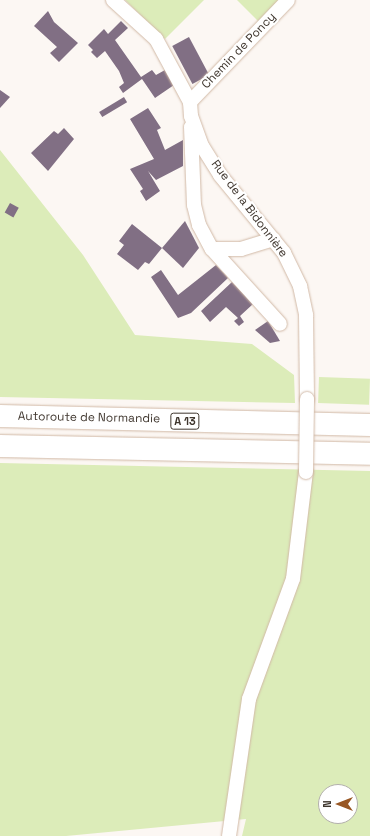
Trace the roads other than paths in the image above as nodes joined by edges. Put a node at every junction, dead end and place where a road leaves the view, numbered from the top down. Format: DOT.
graph roads {
  1 [pos="113,0"];
  2 [pos="288,0"];
  3 [pos="190,102"];
  4 [pos="191,116"];
  5 [pos="274,239"];
  6 [pos="212,249"];
  7 [pos="280,324"];
  8 [pos="0,416"];
  9 [pos="370,425"];
  10 [pos="0,446"];
  11 [pos="370,454"];
  12 [pos="229,836"];
  1 -- 3 [label="street, Rue de la Bidonnière"];
  2 -- 3 [label="street, Chemin de Poncy"];
  3 -- 4 [label="street, Rue de la Bidonnière"];
  4 -- 5 [label="street, Rue de la Bidonnière"];
  4 -- 6 [label="street"];
  5 -- 6 [label="street"];
  5 -- 12 [label="street, Rue de la Bidonnière, bridge"];
  6 -- 7 [label="street"];
  8 -- 9 [label="highway, Autoroute de Normandie / A 13"];
  10 -- 11 [label="highway"];
}
